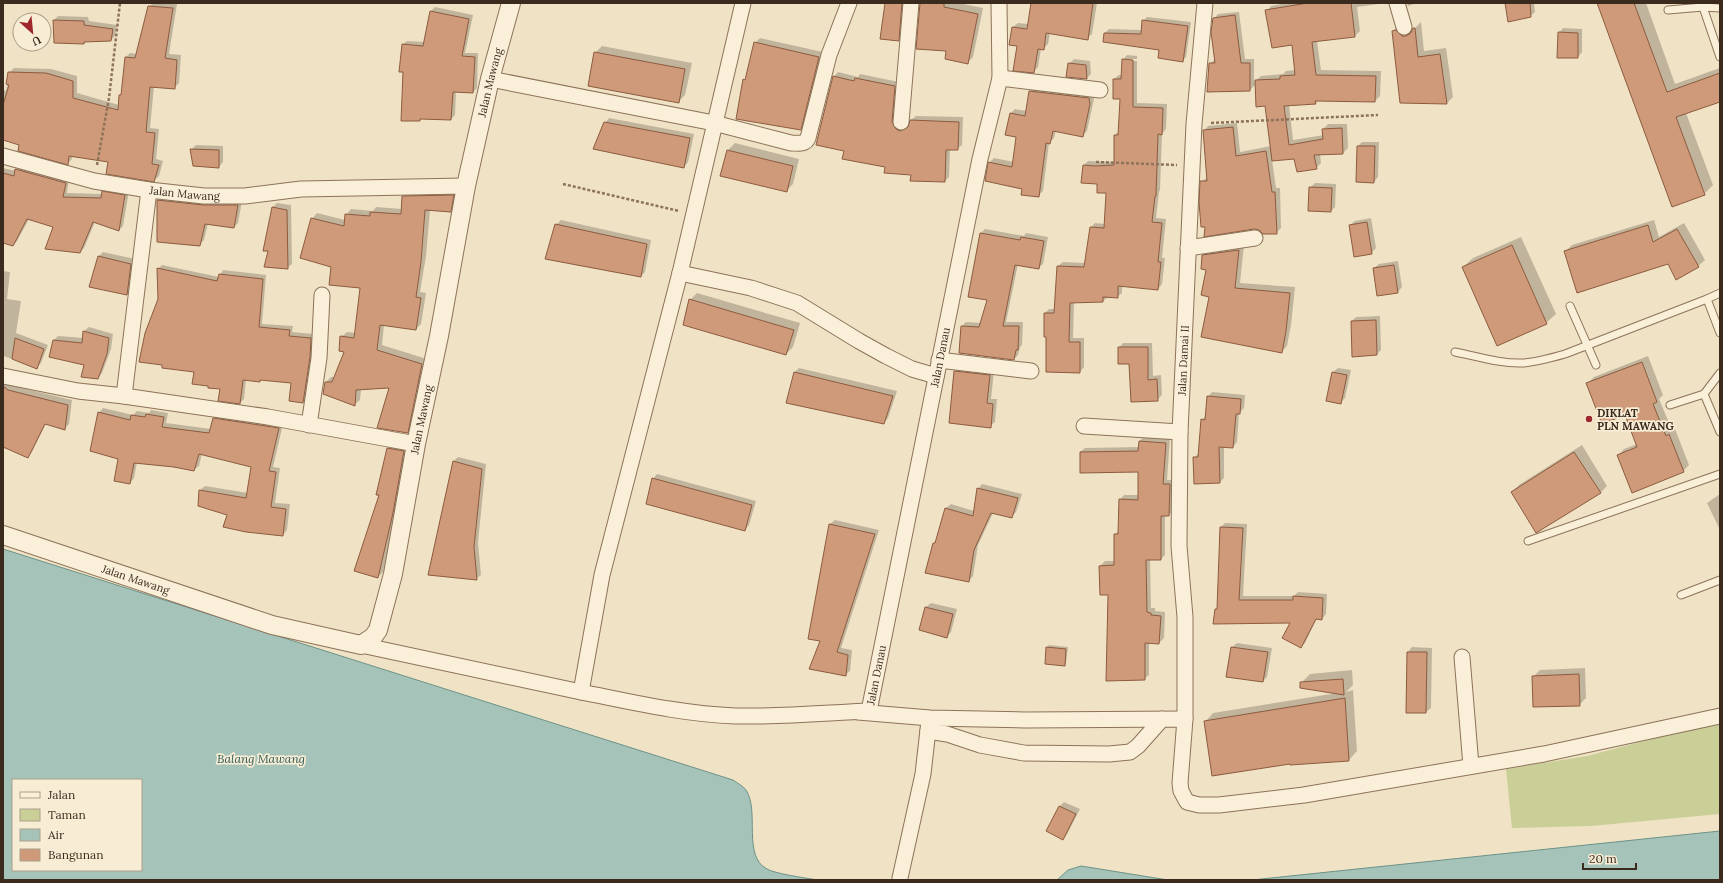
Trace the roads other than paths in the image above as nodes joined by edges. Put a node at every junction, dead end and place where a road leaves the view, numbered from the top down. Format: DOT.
graph roads {
  1 [pos="511,3"];
  2 [pos="743,3"];
  3 [pos="850,3"];
  4 [pos="911,3"];
  5 [pos="999,3"];
  6 [pos="1205,3"];
  7 [pos="1397,3"];
  8 [pos="1703,7"];
  9 [pos="1720,8"];
  10 [pos="1668,10"];
  11 [pos="1404,27"];
  12 [pos="1720,58"];
  13 [pos="1000,78"];
  14 [pos="490,79"];
  15 [pos="1100,90"];
  16 [pos="901,122"];
  17 [pos="714,123"];
  18 [pos="3,156"];
  19 [pos="466,186"];
  20 [pos="149,190"];
  21 [pos="1255,238"];
  22 [pos="1188,248"];
  23 [pos="680,273"];
  24 [pos="1720,294"];
  25 [pos="322,295"];
  26 [pos="1707,299"];
  27 [pos="1570,306"];
  28 [pos="1720,333"];
  29 [pos="1587,345"];
  30 [pos="1455,352"];
  31 [pos="940,360"];
  32 [pos="1596,365"];
  33 [pos="1031,371"];
  34 [pos="1720,373"];
  35 [pos="3,376"];
  36 [pos="936,376"];
  37 [pos="1704,394"];
  38 [pos="124,396"];
  39 [pos="1670,405"];
  40 [pos="309,425"];
  41 [pos="1084,426"];
  42 [pos="1180,432"];
  43 [pos="1720,432"];
  44 [pos="416,444"];
  45 [pos="1720,474"];
  46 [pos="3,535"];
  47 [pos="1528,541"];
  48 [pos="1720,580"];
  49 [pos="1681,595"];
  50 [pos="361,645"];
  51 [pos="1462,657"];
  52 [pos="581,692"];
  53 [pos="854,712"];
  54 [pos="1720,716"];
  55 [pos="1162,719"];
  56 [pos="1185,719"];
  57 [pos="929,724"];
  58 [pos="1471,766"];
  59 [pos="902,872"];
  1 -- 14 [label="street, Jalan Mawang"];
  2 -- 17 [label="street"];
  3 -- 17 [label="street"];
  4 -- 16 [label="street"];
  5 -- 13 [label="street, Jalan Danau"];
  6 -- 22 [label="street, Jalan Damai II"];
  7 -- 11 [label="street"];
  8 -- 9 [label="lane"];
  8 -- 10 [label="lane"];
  8 -- 12 [label="lane"];
  13 -- 15 [label="street"];
  13 -- 31 [label="street, Jalan Danau"];
  14 -- 17 [label="street"];
  14 -- 19 [label="street, Jalan Mawang"];
  17 -- 23 [label="street"];
  18 -- 20 [label="street, Jalan Mawang"];
  19 -- 20 [label="street, Jalan Mawang"];
  19 -- 44 [label="street, Jalan Mawang"];
  20 -- 38 [label="street"];
  21 -- 22 [label="street"];
  22 -- 42 [label="street, Jalan Damai II"];
  23 -- 36 [label="street"];
  23 -- 52 [label="street"];
  24 -- 26 [label="lane"];
  25 -- 40 [label="street"];
  26 -- 28 [label="lane"];
  26 -- 29 [label="lane"];
  27 -- 29 [label="lane"];
  29 -- 30 [label="lane"];
  29 -- 32 [label="lane"];
  31 -- 33 [label="street"];
  31 -- 36 [label="street, Jalan Danau"];
  34 -- 37 [label="lane"];
  35 -- 38 [label="street"];
  36 -- 53 [label="street, Jalan Danau"];
  37 -- 39 [label="lane"];
  37 -- 43 [label="lane"];
  38 -- 40 [label="street"];
  40 -- 44 [label="street"];
  41 -- 42 [label="street"];
  42 -- 56 [label="street, Jalan Damai II"];
  44 -- 50 [label="street, Jalan Mawang"];
  45 -- 47 [label="lane"];
  46 -- 50 [label="street, Jalan Mawang"];
  48 -- 49 [label="lane"];
  50 -- 52 [label="street, Jalan Mawang"];
  51 -- 58 [label="street"];
  52 -- 53 [label="street, Jalan Mawang"];
  53 -- 57 [label="street"];
  54 -- 58 [label="street"];
  55 -- 56 [label="street"];
  55 -- 57 [label="street"];
  55 -- 57 [label="street"];
  56 -- 58 [label="street, Jalan Damai II"];
  57 -- 59 [label="street"];
}
